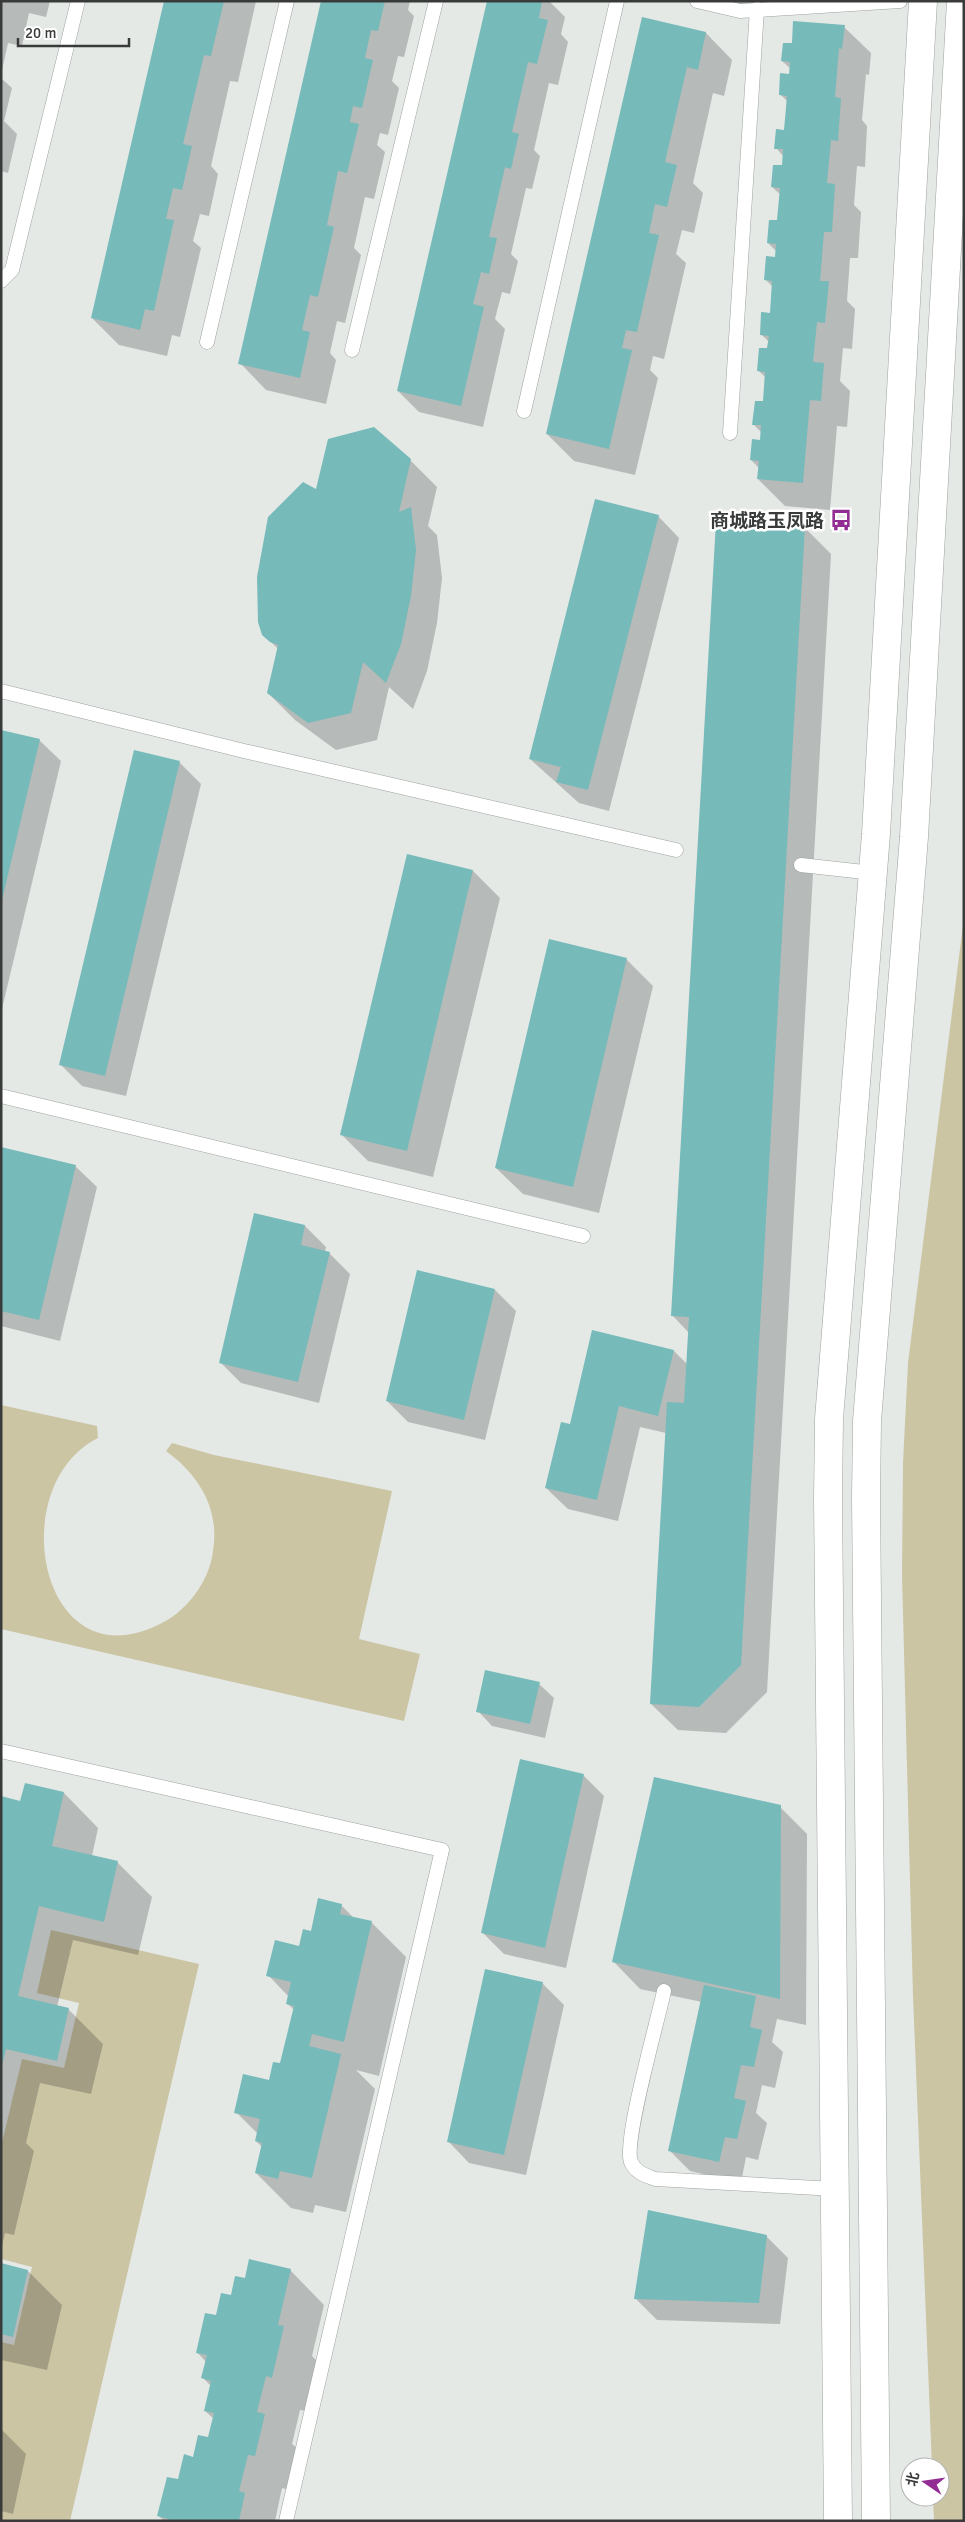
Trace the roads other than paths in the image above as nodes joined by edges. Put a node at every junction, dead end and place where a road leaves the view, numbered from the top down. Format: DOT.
graph roads {
  1 [pos="78,1"];
  2 [pos="287,1"];
  3 [pos="436,1"];
  4 [pos="617,1"];
  5 [pos="697,1"];
  6 [pos="900,1"];
  7 [pos="923,1"];
  8 [pos="961,1"];
  9 [pos="757,9"];
  10 [pos="1,282"];
  11 [pos="206,342"];
  12 [pos="352,350"];
  13 [pos="524,411"];
  14 [pos="730,433"];
  15 [pos="1,692"];
  16 [pos="676,850"];
  17 [pos="801,865"];
  18 [pos="873,873"];
  19 [pos="1,1096"];
  20 [pos="583,1236"];
  21 [pos="1,1751"];
  22 [pos="664,1991"];
  23 [pos="835,2189"];
  24 [pos="286,2521"];
  25 [pos="838,2521"];
  26 [pos="876,2521"];
  1 -- 10 [label="lane"];
  2 -- 11 [label="lane"];
  3 -- 12 [label="lane"];
  4 -- 13 [label="lane"];
  5 -- 9 [label="lane"];
  6 -- 9 [label="lane"];
  7 -- 18 [label="street"];
  8 -- 26 [label="street"];
  9 -- 14 [label="lane"];
  15 -- 16 [label="lane"];
  17 -- 18 [label="lane"];
  18 -- 23 [label="street"];
  19 -- 20 [label="lane"];
  21 -- 24 [label="lane"];
  22 -- 23 [label="lane"];
  23 -- 25 [label="street"];
}
